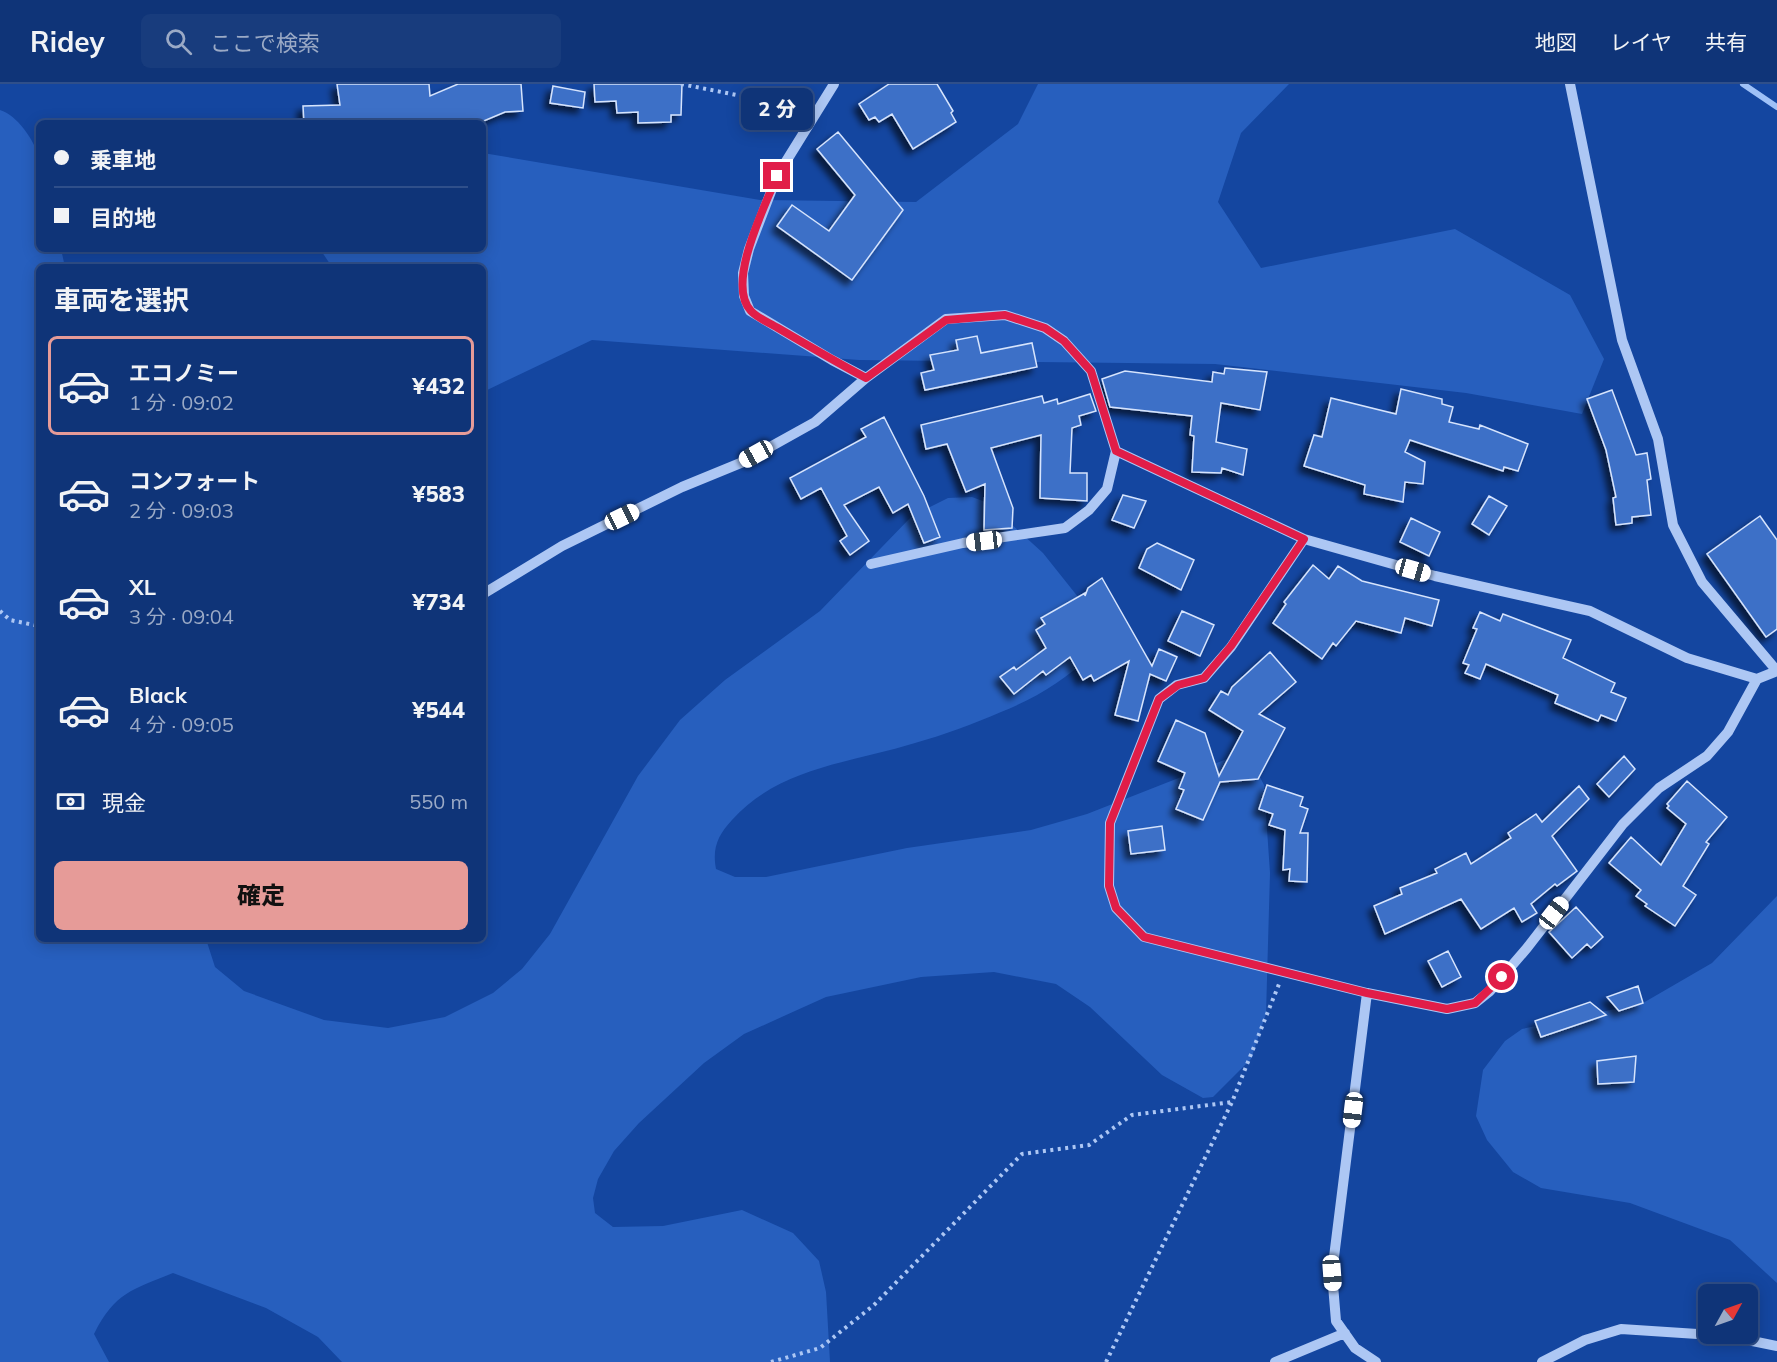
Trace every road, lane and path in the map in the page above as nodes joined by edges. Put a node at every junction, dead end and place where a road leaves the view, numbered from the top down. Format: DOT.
graph roads {
  1 [pos="681,84"];
  2 [pos="834,84"];
  3 [pos="1570,84"];
  4 [pos="814,120"];
  5 [pos="866,378"];
  6 [pos="1116,451"];
  7 [pos="1304,539"];
  8 [pos="871,564"];
  9 [pos="486,592"];
  10 [pos="0,611"];
  11 [pos="36,625"];
  12 [pos="1777,671"];
  13 [pos="1757,679"];
  14 [pos="1284,972"];
  15 [pos="1367,993"];
  16 [pos="1232,1102"];
  17 [pos="1345,1333"];
  18 [pos="1777,1346"];
  19 [pos="771,1362"];
  20 [pos="1106,1362"];
  21 [pos="1275,1362"];
  22 [pos="1376,1362"];
  23 [pos="1542,1362"];
  1 -- 4 [label="path"];
  2 -- 4 [label="street"];
  3 -- 12 [label="street"];
  4 -- 5 [label="street"];
  5 -- 6 [label="street"];
  5 -- 9 [label="street"];
  6 -- 7 [label="street"];
  6 -- 8 [label="street"];
  7 -- 13 [label="street"];
  7 -- 14 [label="street"];
  10 -- 11 [label="path"];
  12 -- 13 [label="street"];
  13 -- 15 [label="street"];
  14 -- 15 [label="street"];
  14 -- 16 [label="path"];
  15 -- 17 [label="street"];
  16 -- 19 [label="path"];
  16 -- 20 [label="path"];
  17 -- 21 [label="street"];
  17 -- 22 [label="street"];
  18 -- 23 [label="street"];
}
